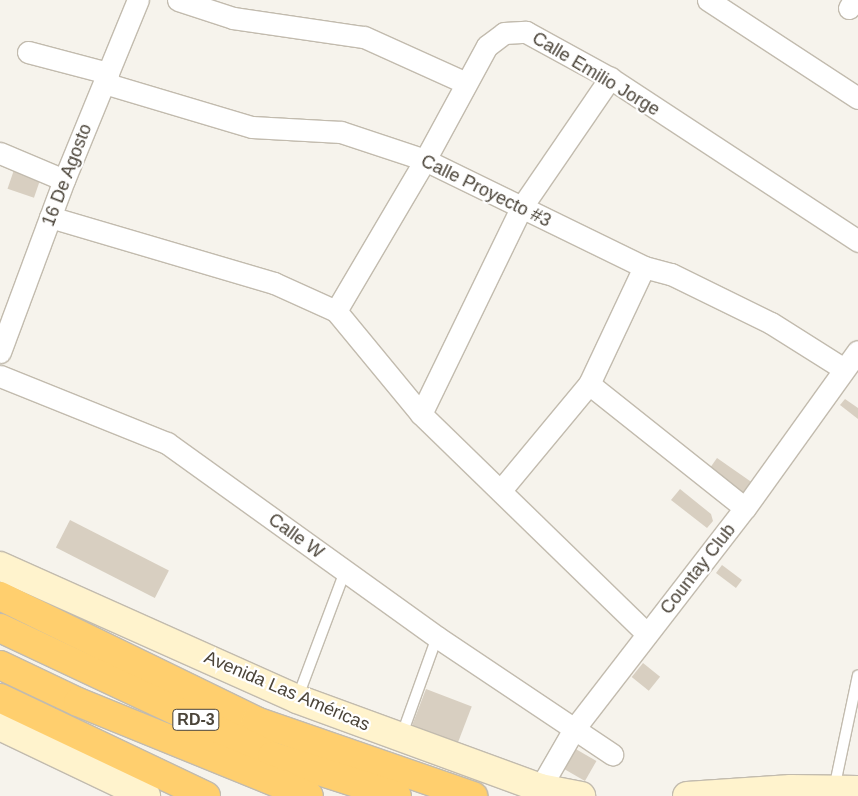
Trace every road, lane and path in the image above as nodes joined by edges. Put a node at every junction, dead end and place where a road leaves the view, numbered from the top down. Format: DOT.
graph roads {
  1 [pos="138,0"];
  2 [pos="178,0"];
  3 [pos="708,0"];
  4 [pos="28,52"];
  5 [pos="106,78"];
  6 [pos="610,78"];
  7 [pos="466,83"];
  8 [pos="858,98"];
  9 [pos="0,153"];
  10 [pos="425,160"];
  11 [pos="64,180"];
  12 [pos="520,208"];
  13 [pos="50,217"];
  14 [pos="858,241"];
  15 [pos="644,267"];
  16 [pos="336,311"];
  17 [pos="858,351"];
  18 [pos="0,352"];
  19 [pos="844,369"];
  20 [pos="0,376"];
  21 [pos="588,384"];
  22 [pos="421,414"];
  23 [pos="501,490"];
  24 [pos="745,508"];
  25 [pos="0,566"];
  26 [pos="345,571"];
  27 [pos="0,596"];
  28 [pos="0,628"];
  29 [pos="647,634"];
  30 [pos="437,637"];
  31 [pos="0,665"];
  32 [pos="858,675"];
  33 [pos="0,698"];
  34 [pos="298,699"];
  35 [pos="0,726"];
  36 [pos="574,729"];
  37 [pos="401,738"];
  38 [pos="612,754"];
  39 [pos="109,788"];
  40 [pos="540,788"];
  41 [pos="846,790"];
  42 [pos="146,796"];
  43 [pos="206,796"];
  44 [pos="309,796"];
  45 [pos="397,796"];
  46 [pos="473,796"];
  47 [pos="581,796"];
  48 [pos="687,796"];
  1 -- 5 [label="street, 16 De Agosto"];
  2 -- 7 [label="street"];
  3 -- 8 [label="street"];
  4 -- 5 [label="street, Calle Proyecto #3"];
  5 -- 10 [label="street, Calle Proyecto #3"];
  5 -- 11 [label="street, 16 De Agosto"];
  6 -- 7 [label="street, Calle Emilio Jorge"];
  6 -- 12 [label="street"];
  6 -- 14 [label="street, Calle Emilio Jorge"];
  7 -- 10 [label="street, Calle Emilio Jorge"];
  9 -- 11 [label="street"];
  10 -- 12 [label="street, Calle Proyecto #3"];
  10 -- 16 [label="street, Calle Emilio Jorge"];
  11 -- 13 [label="street, 16 De Agosto"];
  12 -- 15 [label="street, Calle Proyecto #3"];
  12 -- 22 [label="street"];
  13 -- 16 [label="street"];
  13 -- 18 [label="street, 16 De Agosto"];
  15 -- 19 [label="street, Calle Proyecto #3"];
  15 -- 21 [label="street"];
  16 -- 22 [label="street"];
  17 -- 19 [label="street, Countay Club"];
  19 -- 24 [label="street, Countay Club"];
  20 -- 26 [label="street, Calle W"];
  21 -- 23 [label="street"];
  21 -- 24 [label="street"];
  22 -- 23 [label="street"];
  23 -- 29 [label="street"];
  24 -- 29 [label="street, Countay Club"];
  25 -- 34 [label="street, Avenida Las Américas"];
  26 -- 30 [label="street, Calle W"];
  26 -- 34 [label="lane"];
  27 -- 46 [label="highway"];
  28 -- 45 [label="highway, RD-3"];
  29 -- 36 [label="street, Countay Club"];
  30 -- 36 [label="street, Calle W"];
  30 -- 37 [label="lane"];
  31 -- 44 [label="highway, RD-3"];
  32 -- 41 [label="lane"];
  33 -- 43 [label="highway"];
  34 -- 37 [label="street, Avenida Las Américas"];
  35 -- 39 [label="street"];
  36 -- 38 [label="street, Calle W"];
  36 -- 40 [label="street, Countay Club"];
  37 -- 40 [label="street, Avenida Las Américas"];
  39 -- 42 [label="street"];
  40 -- 47 [label="street, Avenida Las Américas"];
  41 -- 48 [label="street"];
}
